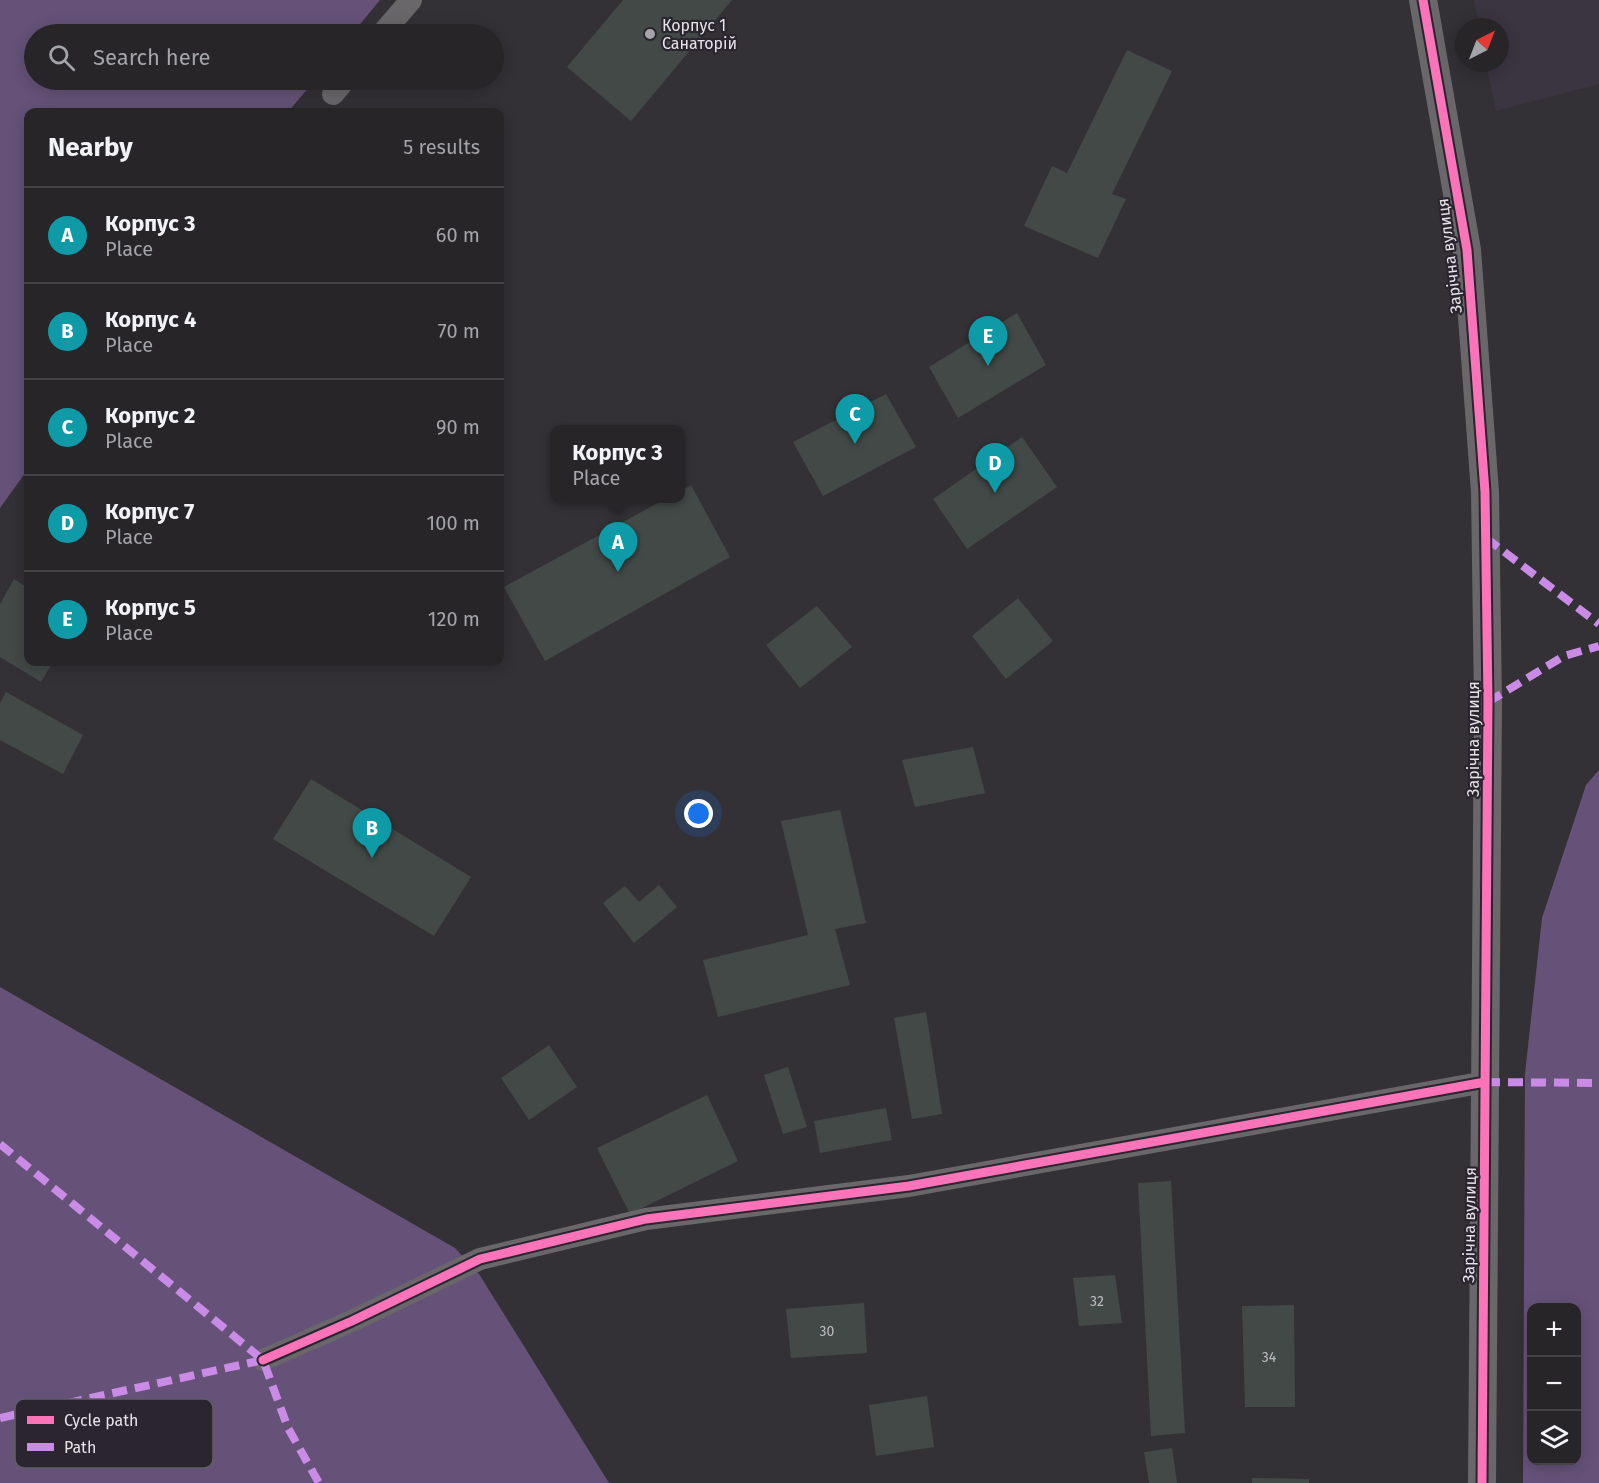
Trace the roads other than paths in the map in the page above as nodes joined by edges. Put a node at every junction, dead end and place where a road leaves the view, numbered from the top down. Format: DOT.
graph roads {
  1 [pos="411,0"];
  2 [pos="1423,0"];
  3 [pos="391,24"];
  4 [pos="1485,1083"];
  5 [pos="263,1360"];
  6 [pos="1482,1483"];
  1 -- 3 [label="street"];
  2 -- 4 [label="street, Зарічна вулиця"];
  4 -- 5 [label="street"];
  4 -- 6 [label="street, Зарічна вулиця"];
}
